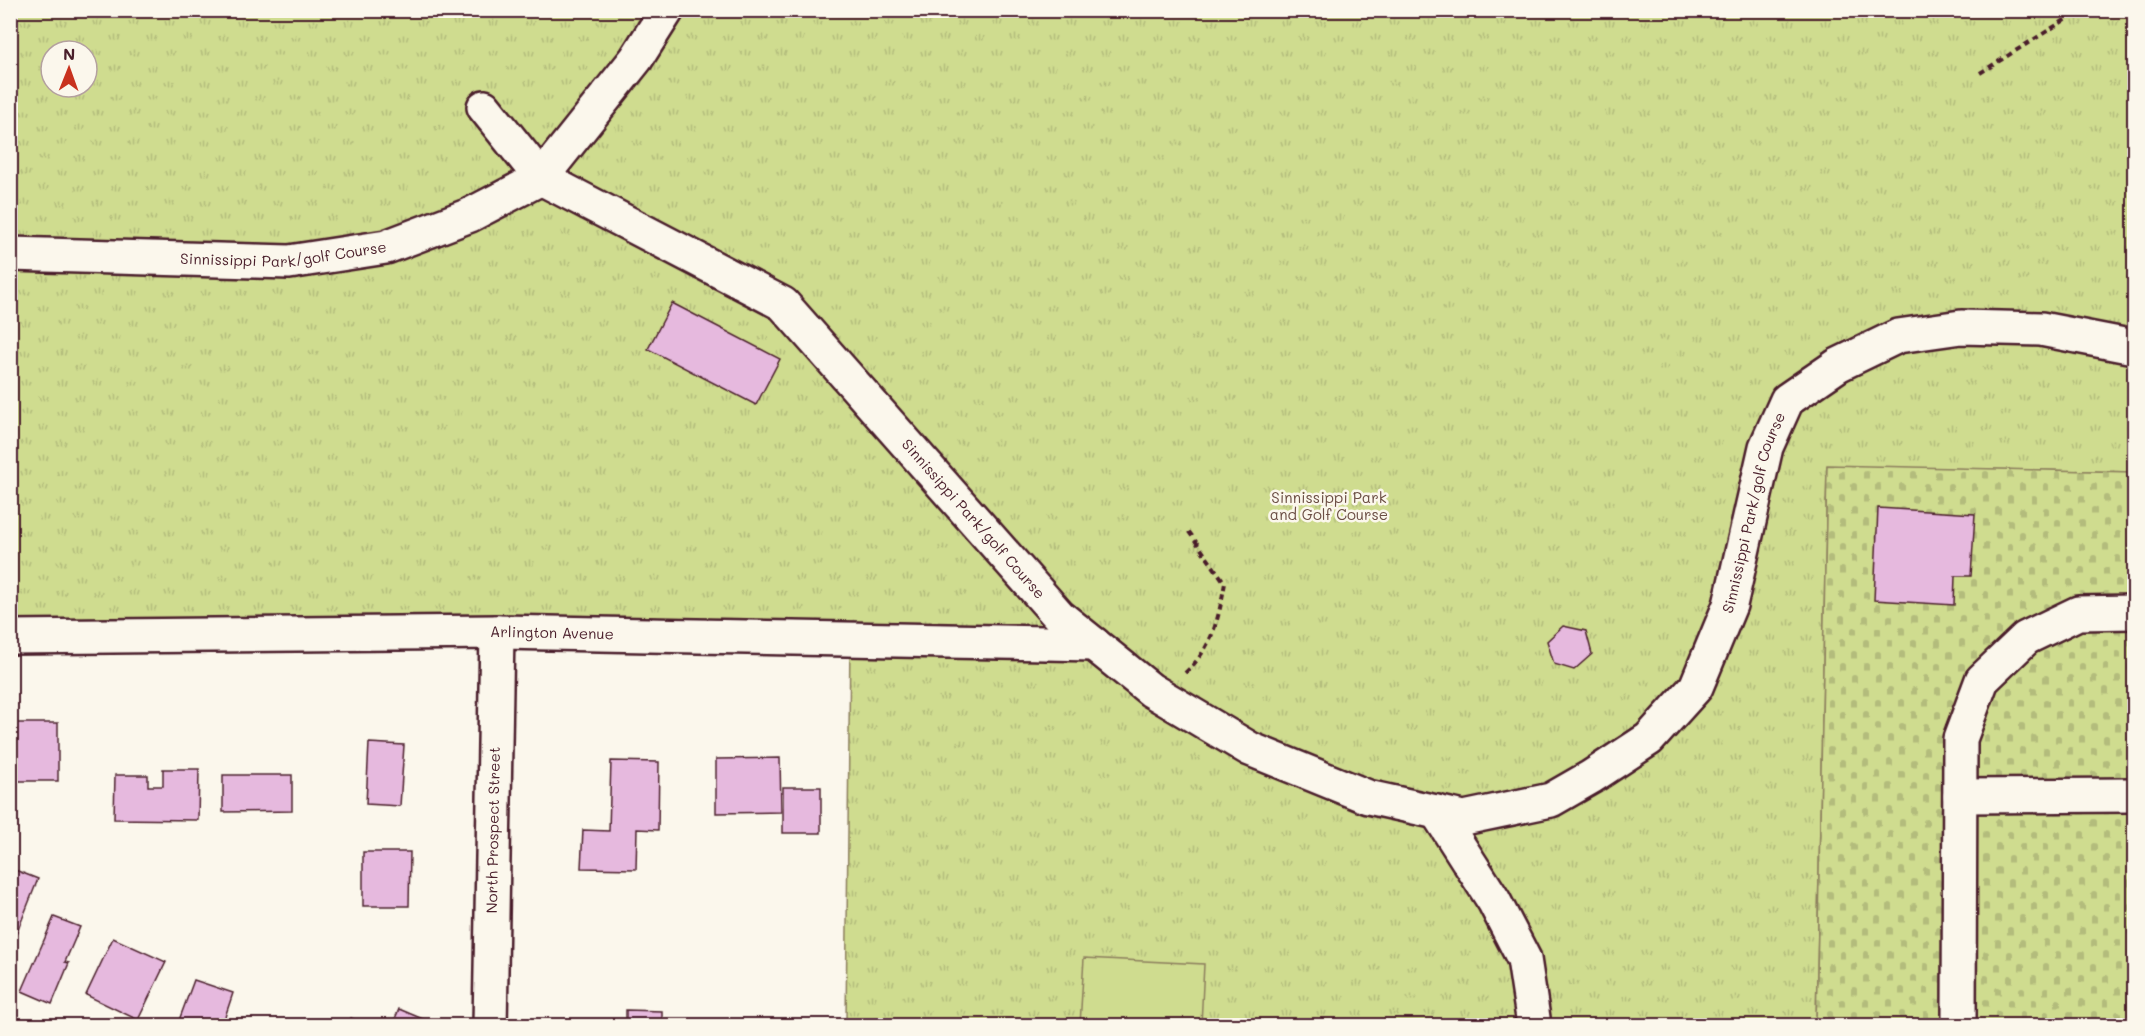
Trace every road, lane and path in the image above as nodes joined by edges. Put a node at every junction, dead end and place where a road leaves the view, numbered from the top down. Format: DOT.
graph roads {
  1 [pos="668,10"];
  2 [pos="2080,10"];
  3 [pos="1980,73"];
  4 [pos="484,107"];
  5 [pos="541,178"];
  6 [pos="10,254"];
  7 [pos="2134,347"];
  8 [pos="1187,529"];
  9 [pos="2134,612"];
  10 [pos="497,632"];
  11 [pos="10,637"];
  12 [pos="1094,644"];
  13 [pos="1160,696"];
  14 [pos="2134,795"];
  15 [pos="1960,796"];
  16 [pos="1437,812"];
  17 [pos="490,1026"];
  18 [pos="1532,1026"];
  19 [pos="1959,1026"];
  1 -- 5 [label="street, Sinnissippi Park/golf Course"];
  2 -- 3 [label="path"];
  4 -- 5 [label="street"];
  5 -- 6 [label="street, Sinnissippi Park/golf Course"];
  5 -- 12 [label="street, Sinnissippi Park/golf Course"];
  7 -- 16 [label="street, Sinnissippi Park/golf Course"];
  8 -- 13 [label="path"];
  9 -- 15 [label="street"];
  10 -- 11 [label="street, Arlington Avenue"];
  10 -- 12 [label="street, Arlington Avenue"];
  10 -- 17 [label="street, North Prospect Street"];
  12 -- 13 [label="street, Sinnissippi Park/golf Course"];
  13 -- 16 [label="street, Sinnissippi Park/golf Course"];
  14 -- 15 [label="street"];
  15 -- 19 [label="street"];
  16 -- 18 [label="street"];
}
